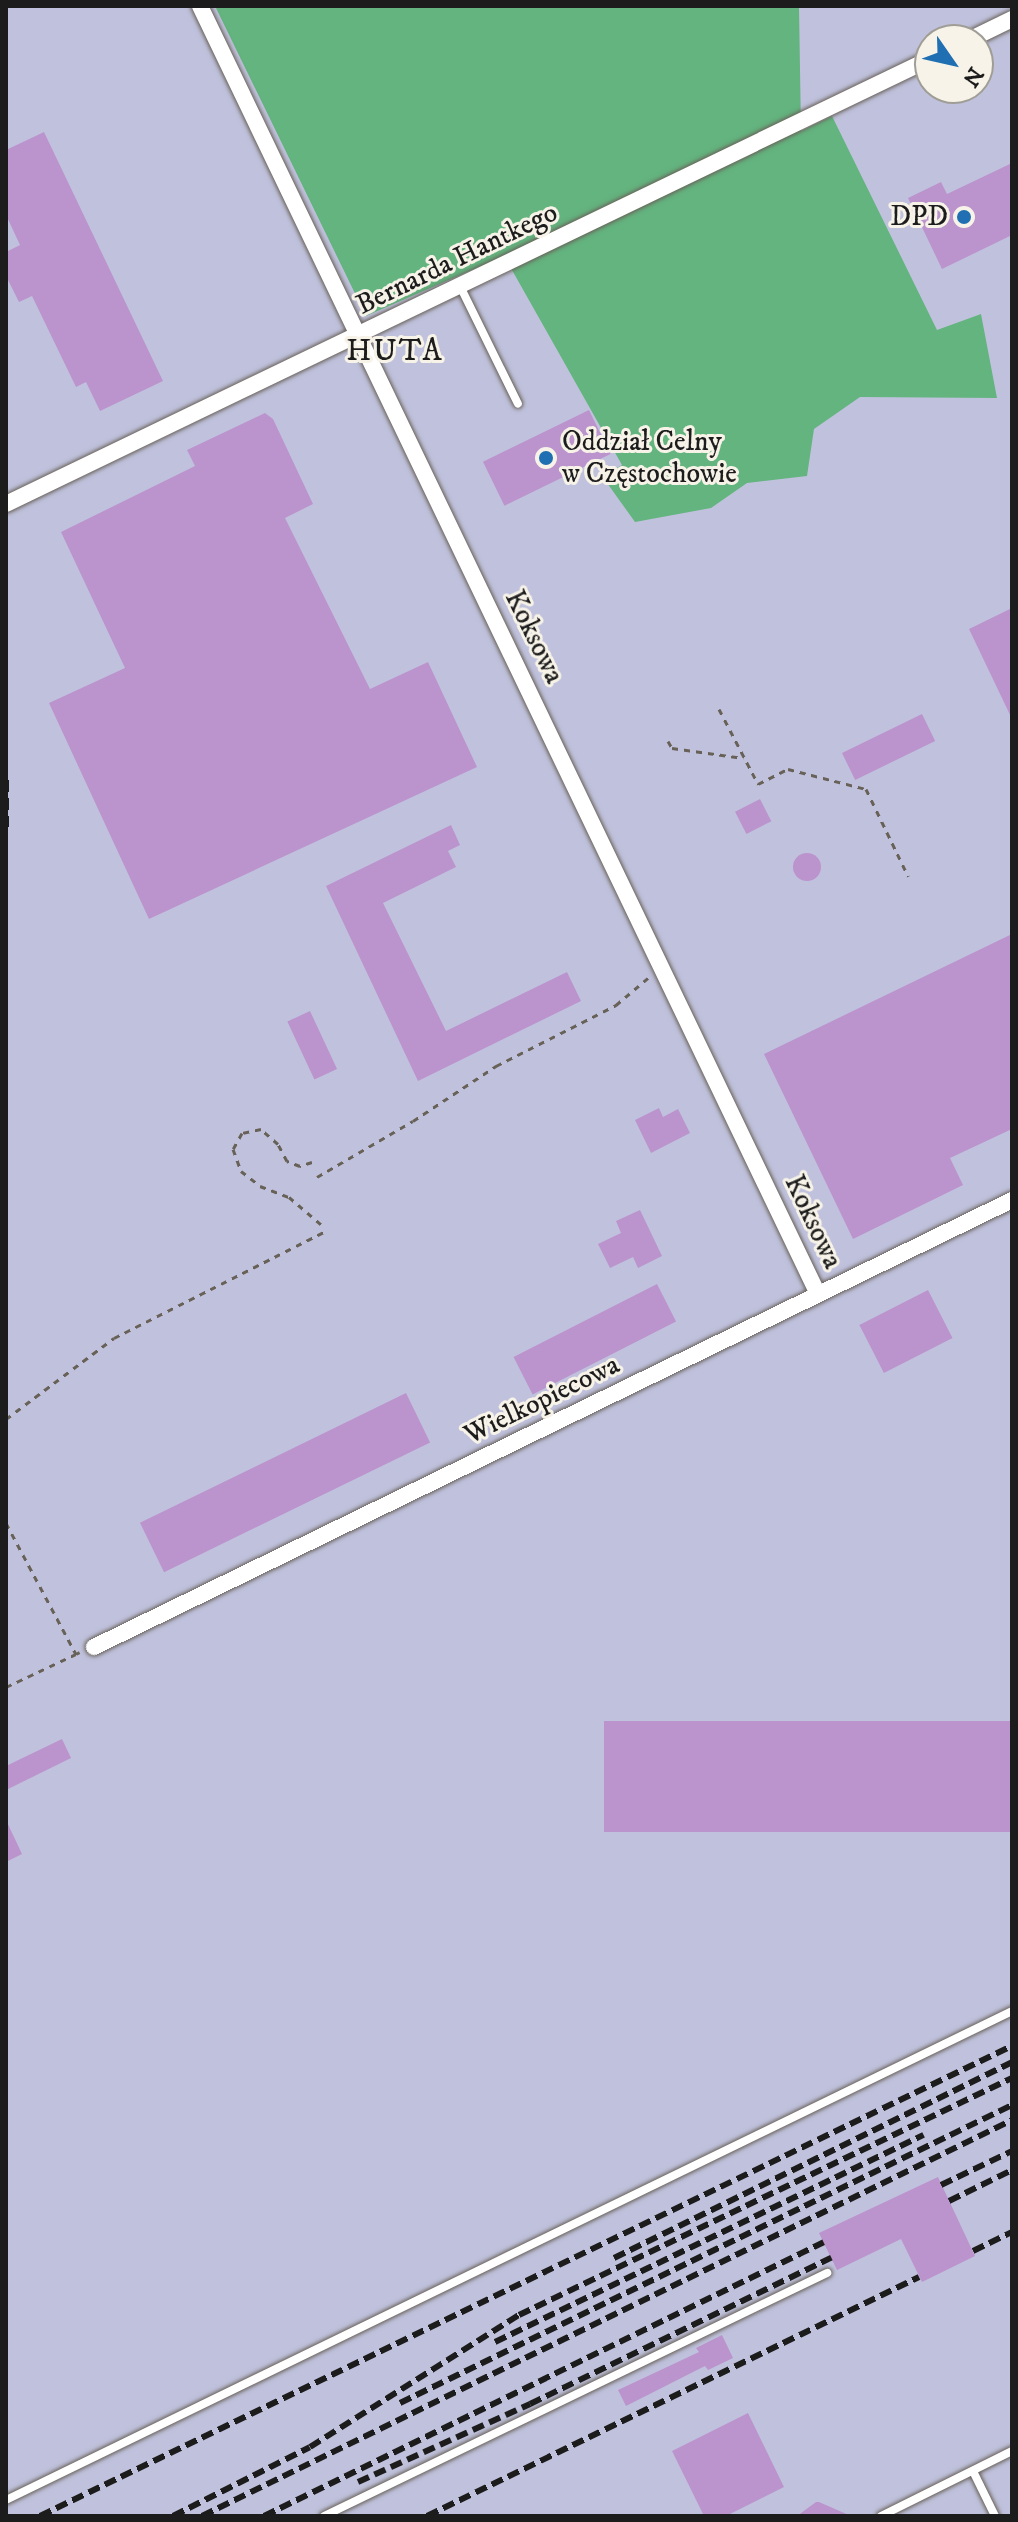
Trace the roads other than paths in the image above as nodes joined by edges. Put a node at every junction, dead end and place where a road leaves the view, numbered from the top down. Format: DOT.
graph roads {
  1 [pos="200,6"];
  2 [pos="1012,19"];
  3 [pos="994,28"];
  4 [pos="914,67"];
  5 [pos="460,286"];
  6 [pos="360,334"];
  7 [pos="518,404"];
  8 [pos="6,504"];
  9 [pos="1012,1200"];
  10 [pos="817,1292"];
  11 [pos="94,1647"];
  12 [pos="1012,2011"];
  13 [pos="827,2273"];
  14 [pos="1012,2451"];
  15 [pos="973,2471"];
  16 [pos="6,2500"];
  17 [pos="324,2516"];
  18 [pos="881,2516"];
  19 [pos="995,2516"];
  1 -- 6 [label="street, Koksowa"];
  2 -- 3 [label="street"];
  4 -- 5 [label="street, Bernarda Hantkego"];
  5 -- 6 [label="street, Bernarda Hantkego"];
  5 -- 7 [label="lane"];
  6 -- 8 [label="street, Bernarda Hantkego"];
  6 -- 10 [label="street, Koksowa"];
  9 -- 10 [label="street, Wielkopiecowa"];
  10 -- 11 [label="street, Wielkopiecowa"];
  12 -- 16 [label="lane"];
  13 -- 17 [label="lane"];
  14 -- 15 [label="lane"];
  15 -- 18 [label="lane"];
  15 -- 19 [label="lane"];
}
